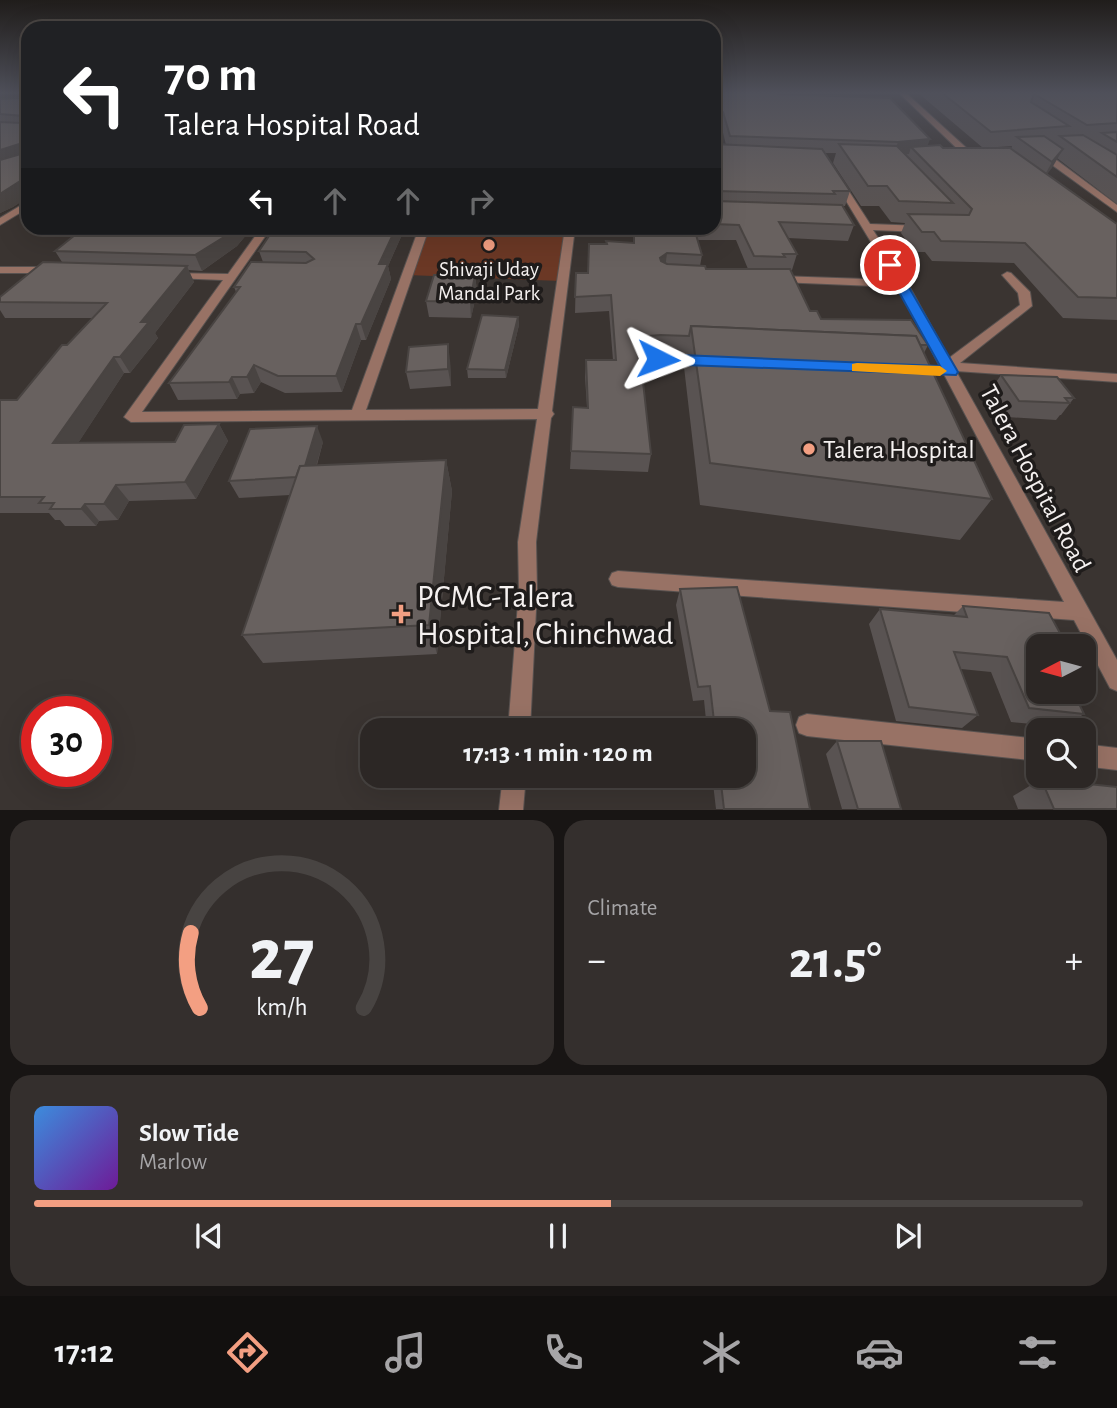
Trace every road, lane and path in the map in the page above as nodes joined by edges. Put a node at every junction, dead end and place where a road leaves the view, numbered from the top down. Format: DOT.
graph roads {
  1 [pos="942,130"];
  2 [pos="1051,150"];
  3 [pos="1039,151"];
  4 [pos="1028,152"];
  5 [pos="721,154"];
  6 [pos="734,154"];
  7 [pos="982,155"];
  8 [pos="970,156"];
  9 [pos="952,157"];
  10 [pos="829,168"];
  11 [pos="21,208"];
  12 [pos="1117,209"];
  13 [pos="857,219"];
  14 [pos="0,222"];
  15 [pos="933,229"];
  16 [pos="264,235"];
  17 [pos="422,235"];
  18 [pos="569,235"];
  19 [pos="41,270"];
  20 [pos="0,271"];
  21 [pos="68,271"];
  22 [pos="239,273"];
  23 [pos="164,274"];
  24 [pos="1007,275"];
  25 [pos="30,279"];
  26 [pos="763,279"];
  27 [pos="902,284"];
  28 [pos="658,359"];
  29 [pos="713,361"];
  30 [pos="945,369"];
  31 [pos="1117,378"];
  32 [pos="358,414"];
  33 [pos="547,414"];
  34 [pos="618,579"];
  35 [pos="1080,612"];
  36 [pos="1117,681"];
  37 [pos="520,718"];
  38 [pos="807,725"];
  39 [pos="1026,749"];
  40 [pos="1096,757"];
  41 [pos="1117,759"];
  42 [pos="514,788"];
  43 [pos="511,810"];
  1 -- 8 [label="street"];
  2 -- 3 [label="street"];
  3 -- 4 [label="street"];
  3 -- 12 [label="street"];
  5 -- 6 [label="street"];
  7 -- 8 [label="street"];
  8 -- 9 [label="street"];
  10 -- 13 [label="street, Talera Hospital Road"];
  11 -- 14 [label="street"];
  13 -- 15 [label="street"];
  13 -- 27 [label="street, Talera Hospital Road"];
  16 -- 22 [label="street"];
  17 -- 32 [label="street"];
  18 -- 33 [label="street"];
  19 -- 20 [label="street"];
  19 -- 21 [label="street"];
  19 -- 25 [label="street"];
  22 -- 23 [label="street"];
  22 -- 32 [label="street"];
  24 -- 30 [label="street"];
  26 -- 27 [label="street"];
  27 -- 30 [label="street, Talera Hospital Road"];
  28 -- 29 [label="street"];
  30 -- 31 [label="street"];
  30 -- 35 [label="street, Talera Hospital Road"];
  32 -- 33 [label="street"];
  33 -- 37 [label="street"];
  34 -- 35 [label="street"];
  35 -- 36 [label="street, Talera Hospital Road"];
  38 -- 39 [label="street"];
  40 -- 41 [label="street"];
  42 -- 43 [label="street"];
}
